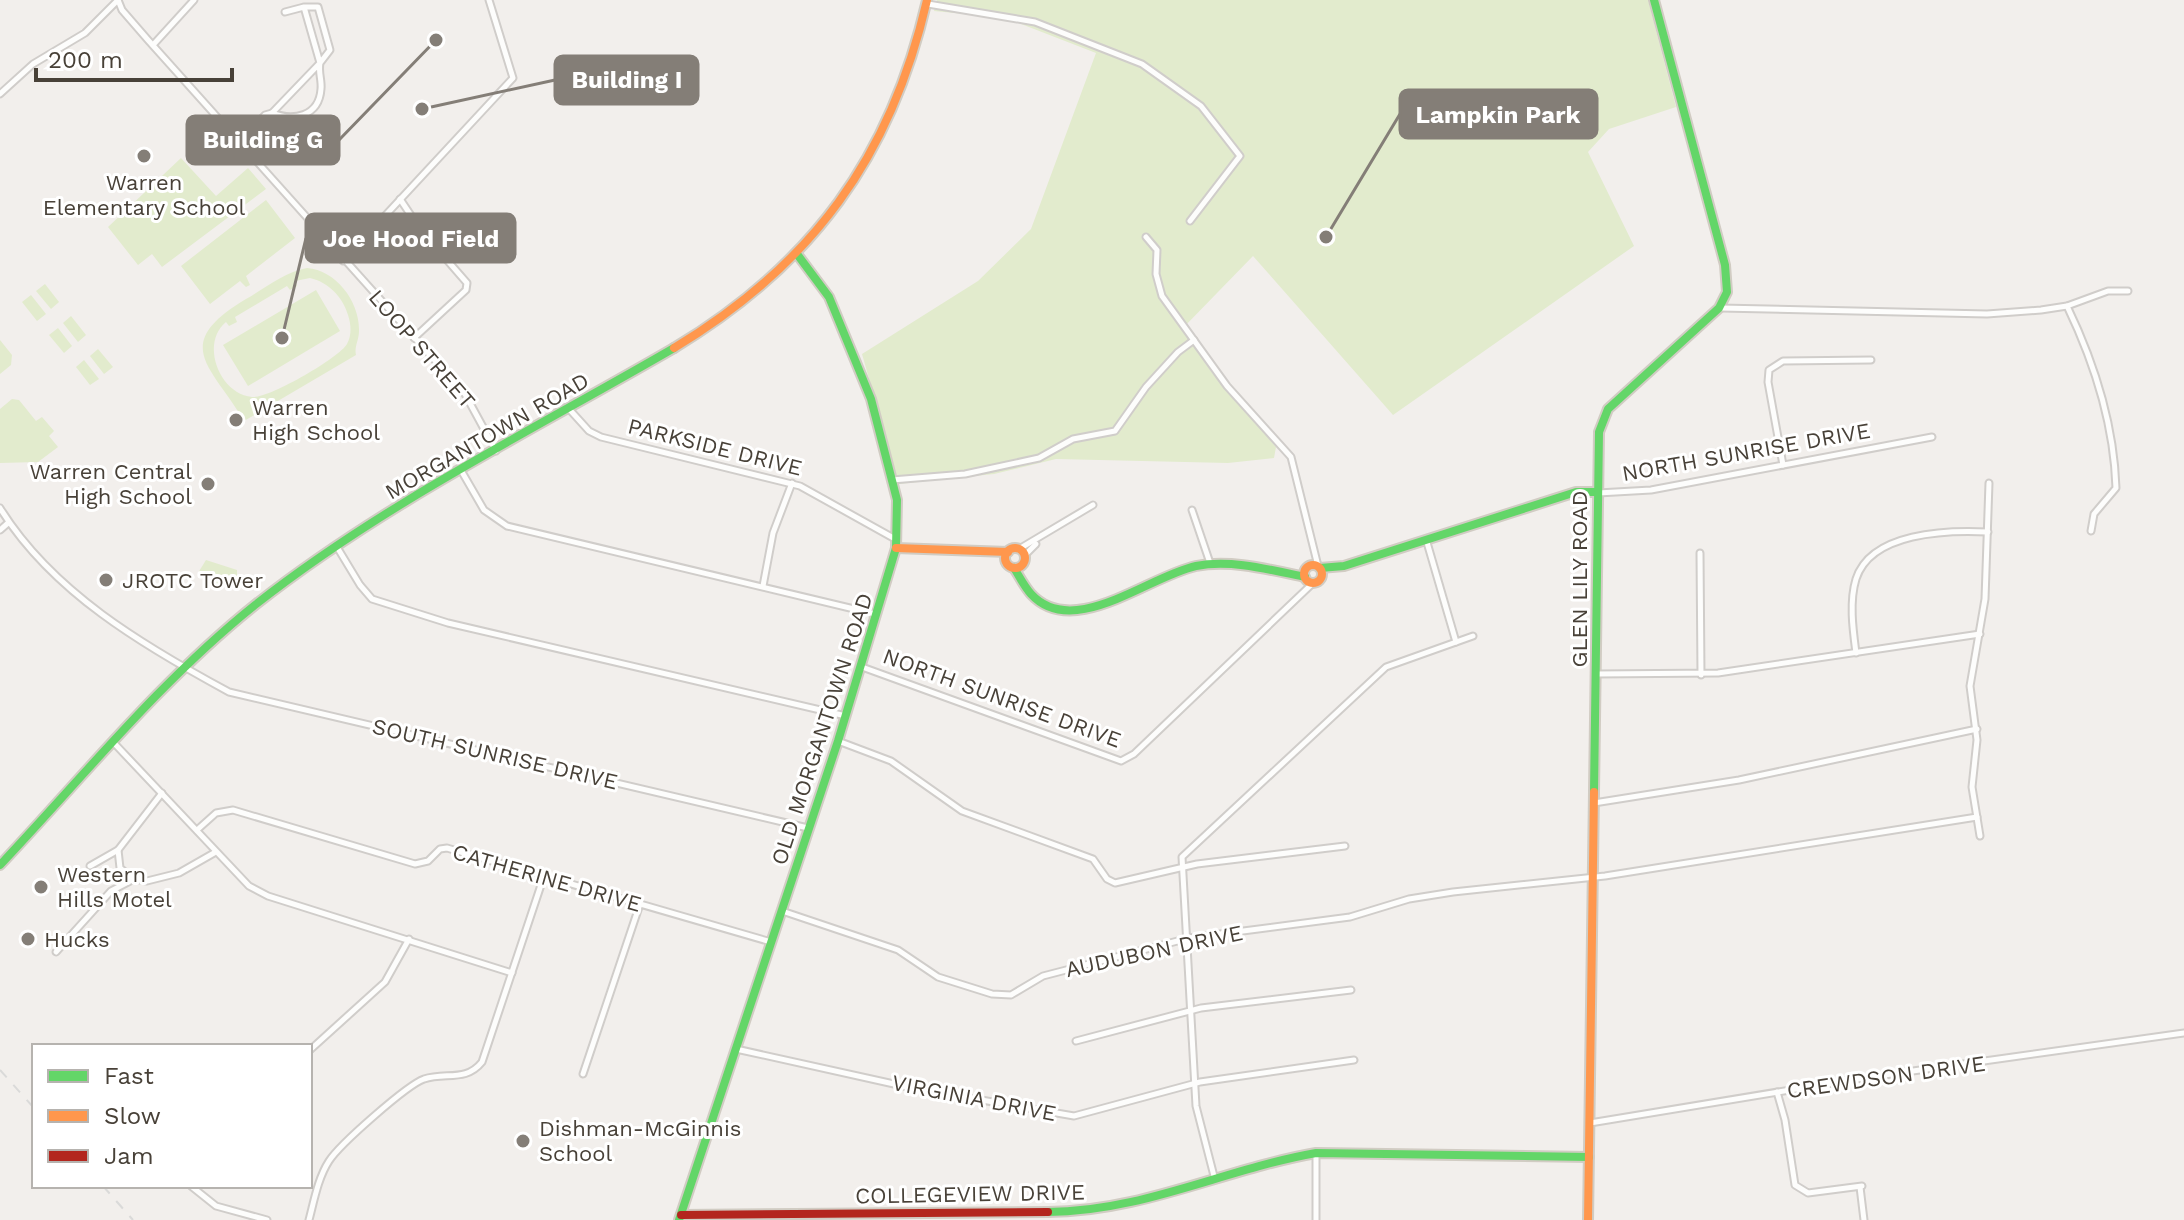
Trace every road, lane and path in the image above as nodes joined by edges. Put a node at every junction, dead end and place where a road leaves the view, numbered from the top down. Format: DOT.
graph roads {
  1 [pos="118,0"];
  2 [pos="194,0"];
  3 [pos="489,0"];
  4 [pos="1654,0"];
  5 [pos="927,2"];
  6 [pos="304,7"];
  7 [pos="285,12"];
  8 [pos="153,45"];
  9 [pos="320,63"];
  10 [pos="309,74"];
  11 [pos="320,77"];
  12 [pos="0,94"];
  13 [pos="272,113"];
  14 [pos="239,142"];
  15 [pos="245,148"];
  16 [pos="400,199"];
  17 [pos="1190,221"];
  18 [pos="1146,237"];
  19 [pos="797,254"];
  20 [pos="343,261"];
  21 [pos="2128,291"];
  22 [pos="2067,306"];
  23 [pos="1719,308"];
  24 [pos="414,338"];
  25 [pos="1194,340"];
  26 [pos="1871,360"];
  27 [pos="569,409"];
  28 [pos="1932,437"];
  29 [pos="497,451"];
  30 [pos="1783,465"];
  31 [pos="462,472"];
  32 [pos="892,480"];
  33 [pos="792,483"];
  34 [pos="1989,483"];
  35 [pos="1597,492"];
  36 [pos="1093,505"];
  37 [pos="0,508"];
  38 [pos="1192,510"];
  39 [pos="8,523"];
  40 [pos="0,530"];
  41 [pos="2091,531"];
  42 [pos="1988,532"];
  43 [pos="1425,538"];
  44 [pos="897,544"];
  45 [pos="337,546"];
  46 [pos="1700,553"];
  47 [pos="1007,555"];
  48 [pos="1022,556"];
  49 [pos="1211,564"];
  50 [pos="1014,568"];
  51 [pos="1312,573"];
  52 [pos="1022,581"];
  53 [pos="763,586"];
  54 [pos="878,615"];
  55 [pos="1980,634"];
  56 [pos="1473,636"];
  57 [pos="1456,642"];
  58 [pos="1856,653"];
  59 [pos="862,667"];
  60 [pos="185,668"];
  61 [pos="1596,674"];
  62 [pos="1701,675"];
  63 [pos="846,716"];
  64 [pos="1977,729"];
  65 [pos="838,741"];
  66 [pos="114,743"];
  67 [pos="162,793"];
  68 [pos="1594,803"];
  69 [pos="1977,817"];
  70 [pos="809,829"];
  71 [pos="197,830"];
  72 [pos="1980,836"];
  73 [pos="1345,846"];
  74 [pos="118,850"];
  75 [pos="215,853"];
  76 [pos="0,865"];
  77 [pos="90,866"];
  78 [pos="1181,868"];
  79 [pos="544,876"];
  80 [pos="1593,877"];
  81 [pos="134,879"];
  82 [pos="640,904"];
  83 [pos="781,911"];
  84 [pos="409,939"];
  85 [pos="1185,940"];
  86 [pos="771,942"];
  87 [pos="56,952"];
  88 [pos="512,973"];
  89 [pos="1351,990"];
  90 [pos="1189,1012"];
  91 [pos="2184,1034"];
  92 [pos="1076,1041"];
  93 [pos="312,1048"];
  94 [pos="735,1048"];
  95 [pos="1354,1060"];
  96 [pos="583,1074"];
  97 [pos="1195,1084"];
  98 [pos="1777,1092"];
  99 [pos="1589,1123"];
  100 [pos="1316,1153"];
  101 [pos="1589,1157"];
  102 [pos="1215,1180"];
  103 [pos="194,1188"];
  104 [pos="1091,1215"];
  105 [pos="680,1217"];
  106 [pos="894,1217"];
  107 [pos="1000,1217"];
  108 [pos="267,1220"];
  109 [pos="309,1220"];
  110 [pos="1316,1220"];
  111 [pos="1588,1220"];
  112 [pos="1864,1220"];
  1 -- 8 [label="street, LOOP STREET"];
  1 -- 12 [label="street"];
  2 -- 8 [label="street"];
  3 -- 16 [label="street"];
  4 -- 23 [label="street"];
  5 -- 17 [label="street"];
  5 -- 19 [label="street, MORGANTOWN ROAD"];
  6 -- 7 [label="street"];
  6 -- 9 [label="street"];
  6 -- 9 [label="street"];
  8 -- 14 [label="street, LOOP STREET"];
  9 -- 10 [label="street"];
  9 -- 11 [label="street"];
  10 -- 11 [label="street"];
  10 -- 13 [label="street"];
  11 -- 13 [label="street"];
  13 -- 14 [label="street"];
  13 -- 15 [label="street"];
  14 -- 15 [label="street, LOOP STREET"];
  15 -- 20 [label="street, LOOP STREET"];
  16 -- 20 [label="street"];
  16 -- 24 [label="street"];
  18 -- 25 [label="street"];
  19 -- 27 [label="street, MORGANTOWN ROAD"];
  19 -- 32 [label="street, OLD MORGANTOWN ROAD"];
  20 -- 24 [label="street, LOOP STREET"];
  21 -- 22 [label="street"];
  22 -- 23 [label="street"];
  22 -- 41 [label="street"];
  23 -- 35 [label="street, GLEN LILY ROAD"];
  24 -- 29 [label="street, LOOP STREET"];
  25 -- 32 [label="street"];
  25 -- 51 [label="street"];
  26 -- 30 [label="street"];
  27 -- 29 [label="street, MORGANTOWN ROAD"];
  27 -- 33 [label="street, PARKSIDE DRIVE"];
  28 -- 30 [label="street, NORTH SUNRISE DRIVE"];
  29 -- 31 [label="street, MORGANTOWN ROAD"];
  30 -- 35 [label="street, NORTH SUNRISE DRIVE"];
  31 -- 45 [label="street, MORGANTOWN ROAD"];
  31 -- 53 [label="street"];
  32 -- 44 [label="street, OLD MORGANTOWN ROAD"];
  33 -- 44 [label="street, PARKSIDE DRIVE"];
  33 -- 53 [label="street"];
  34 -- 42 [label="street"];
  35 -- 43 [label="street, NORTH SUNRISE DRIVE"];
  35 -- 61 [label="street, GLEN LILY ROAD"];
  36 -- 48 [label="street"];
  37 -- 39 [label="street, SOUTH SUNRISE DRIVE"];
  38 -- 49 [label="street"];
  39 -- 40 [label="street"];
  39 -- 60 [label="street, SOUTH SUNRISE DRIVE"];
  42 -- 55 [label="street"];
  42 -- 58 [label="street"];
  43 -- 51 [label="street, NORTH SUNRISE DRIVE"];
  43 -- 57 [label="street"];
  44 -- 47 [label="street, PARKSIDE DRIVE"];
  44 -- 54 [label="street, OLD MORGANTOWN ROAD"];
  45 -- 60 [label="street, MORGANTOWN ROAD"];
  45 -- 63 [label="street"];
  46 -- 62 [label="street"];
  47 -- 48 [label="street"];
  47 -- 50 [label="street, PARKSIDE DRIVE"];
  48 -- 50 [label="street"];
  48 -- 52 [label="street"];
  49 -- 51 [label="street"];
  49 -- 52 [label="street"];
  50 -- 52 [label="street, PARKSIDE DRIVE"];
  51 -- 59 [label="street, NORTH SUNRISE DRIVE"];
  53 -- 54 [label="street"];
  54 -- 59 [label="street, OLD MORGANTOWN ROAD"];
  55 -- 58 [label="street"];
  55 -- 64 [label="street"];
  56 -- 57 [label="street"];
  57 -- 78 [label="street"];
  58 -- 62 [label="street"];
  59 -- 63 [label="street, OLD MORGANTOWN ROAD"];
  60 -- 66 [label="street, MORGANTOWN ROAD"];
  60 -- 70 [label="street, SOUTH SUNRISE DRIVE"];
  61 -- 62 [label="street"];
  61 -- 68 [label="street, GLEN LILY ROAD"];
  63 -- 65 [label="street, OLD MORGANTOWN ROAD"];
  64 -- 68 [label="street"];
  64 -- 69 [label="street"];
  65 -- 70 [label="street, OLD MORGANTOWN ROAD"];
  65 -- 78 [label="street"];
  66 -- 67 [label="street"];
  66 -- 76 [label="street, MORGANTOWN ROAD"];
  67 -- 71 [label="street"];
  67 -- 74 [label="street"];
  68 -- 80 [label="street, GLEN LILY ROAD"];
  69 -- 72 [label="street"];
  69 -- 80 [label="street, AUDUBON DRIVE"];
  70 -- 83 [label="street, OLD MORGANTOWN ROAD"];
  71 -- 75 [label="street"];
  71 -- 79 [label="street, CATHERINE DRIVE"];
  73 -- 78 [label="street"];
  74 -- 77 [label="street"];
  74 -- 81 [label="street"];
  75 -- 81 [label="street"];
  75 -- 84 [label="street"];
  78 -- 85 [label="street"];
  79 -- 82 [label="street, CATHERINE DRIVE"];
  79 -- 88 [label="street"];
  80 -- 85 [label="street, AUDUBON DRIVE"];
  80 -- 99 [label="street, GLEN LILY ROAD"];
  81 -- 87 [label="street"];
  82 -- 86 [label="street, CATHERINE DRIVE"];
  82 -- 96 [label="street"];
  83 -- 85 [label="street, AUDUBON DRIVE"];
  83 -- 86 [label="street, OLD MORGANTOWN ROAD"];
  84 -- 88 [label="street"];
  84 -- 93 [label="street"];
  85 -- 90 [label="street"];
  86 -- 94 [label="street, OLD MORGANTOWN ROAD"];
  88 -- 109 [label="street"];
  89 -- 90 [label="street"];
  90 -- 92 [label="street"];
  90 -- 97 [label="street"];
  91 -- 98 [label="street, CREWDSON DRIVE"];
  94 -- 97 [label="street, VIRGINIA DRIVE"];
  94 -- 105 [label="street, OLD MORGANTOWN ROAD"];
  95 -- 97 [label="street, VIRGINIA DRIVE"];
  97 -- 102 [label="street"];
  98 -- 99 [label="street, CREWDSON DRIVE"];
  98 -- 112 [label="street"];
  99 -- 101 [label="street, GLEN LILY ROAD"];
  100 -- 101 [label="street, COLLEGEVIEW DRIVE"];
  100 -- 102 [label="street, COLLEGEVIEW DRIVE"];
  100 -- 110 [label="street"];
  101 -- 111 [label="street, GLEN LILY ROAD"];
  102 -- 104 [label="street, COLLEGEVIEW DRIVE"];
  103 -- 108 [label="street"];
  104 -- 107 [label="street, COLLEGEVIEW DRIVE"];
  105 -- 106 [label="street, COLLEGEVIEW DRIVE"];
  106 -- 107 [label="street, COLLEGEVIEW DRIVE"];
}
